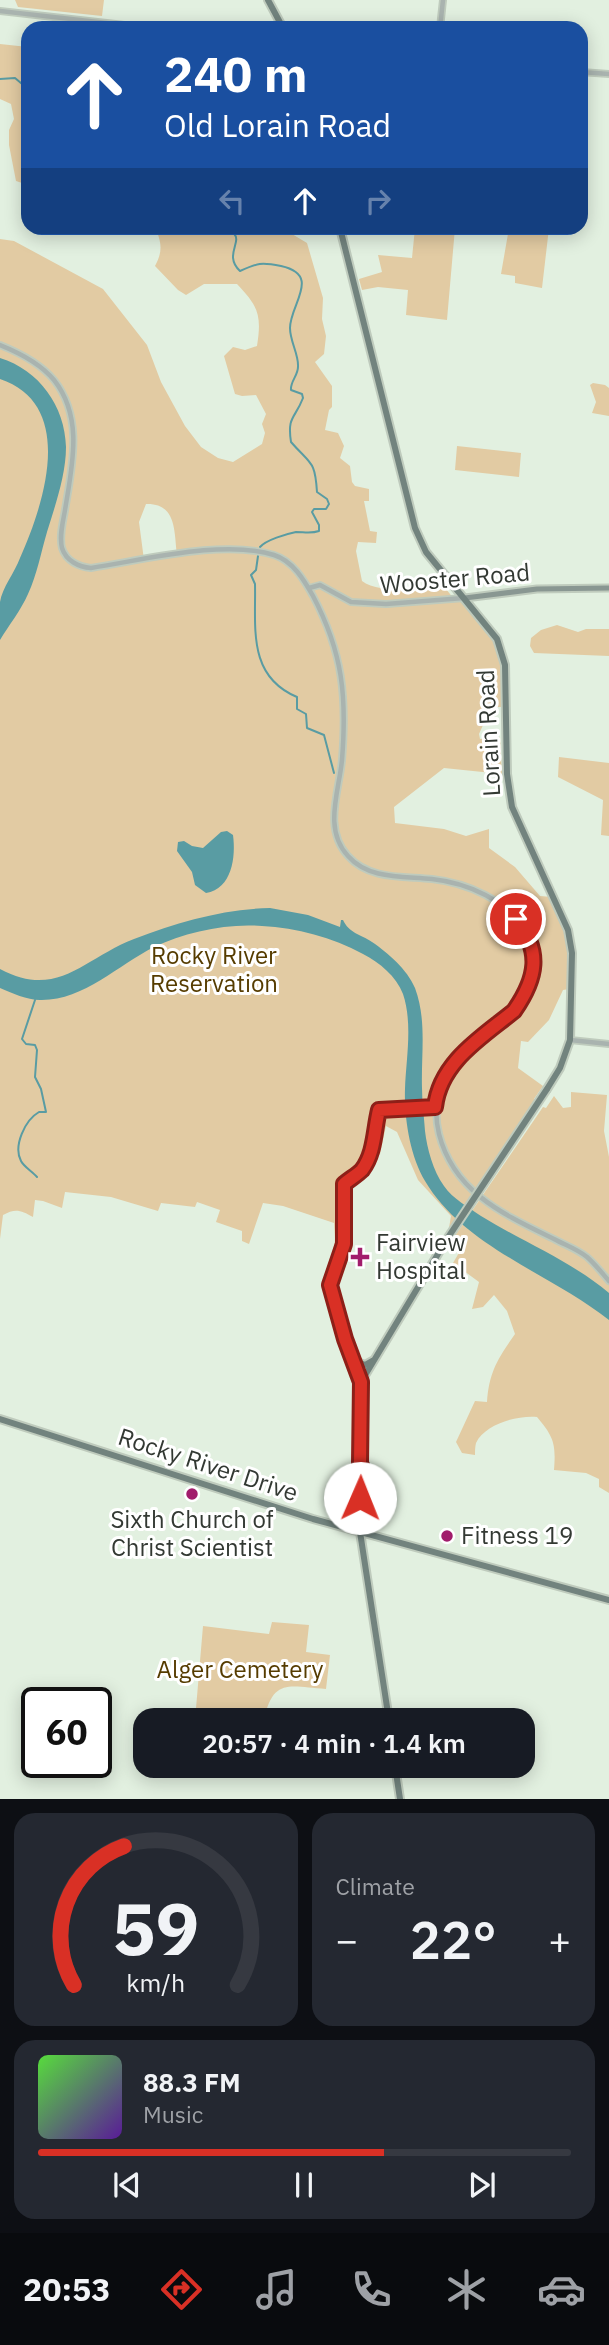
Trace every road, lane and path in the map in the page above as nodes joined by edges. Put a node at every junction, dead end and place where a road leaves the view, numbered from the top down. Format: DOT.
graph roads {
  1 [pos="268,0"];
  2 [pos="443,0"];
  3 [pos="0,11"];
  4 [pos="89,21"];
  5 [pos="279,21"];
  6 [pos="441,21"];
  7 [pos="588,73"];
  8 [pos="609,75"];
  9 [pos="342,235"];
  10 [pos="0,345"];
  11 [pos="309,588"];
  12 [pos="609,588"];
  13 [pos="465,598"];
  14 [pos="570,1040"];
  15 [pos="609,1044"];
  16 [pos="435,1107"];
  17 [pos="609,1281"];
  18 [pos="353,1360"];
  19 [pos="373,1360"];
  20 [pos="361,1382"];
  21 [pos="0,1419"];
  22 [pos="360,1532"];
  23 [pos="609,1600"];
  24 [pos="387,1708"];
  25 [pos="397,1778"];
  26 [pos="400,1799"];
  1 -- 5 [label="main road"];
  2 -- 6 [label="street"];
  3 -- 4 [label="street"];
  7 -- 8 [label="street"];
  9 -- 13 [label="main road, Lorain Road"];
  10 -- 11 [label="street"];
  11 -- 13 [label="street, Wooster Road"];
  11 -- 16 [label="street"];
  12 -- 13 [label="main road, Wooster Road"];
  13 -- 14 [label="main road, Lorain Road"];
  14 -- 15 [label="street"];
  14 -- 19 [label="main road, Lorain Road, bridge"];
  16 -- 17 [label="street"];
  16 -- 18 [label="street"];
  18 -- 19 [label="main road"];
  18 -- 20 [label="street"];
  19 -- 20 [label="main road, Lorain Road"];
  20 -- 22 [label="main road"];
  21 -- 22 [label="main road, Rocky River Drive"];
  22 -- 23 [label="main road, Rocky River Drive"];
  22 -- 24 [label="main road"];
  25 -- 26 [label="main road"];
}
